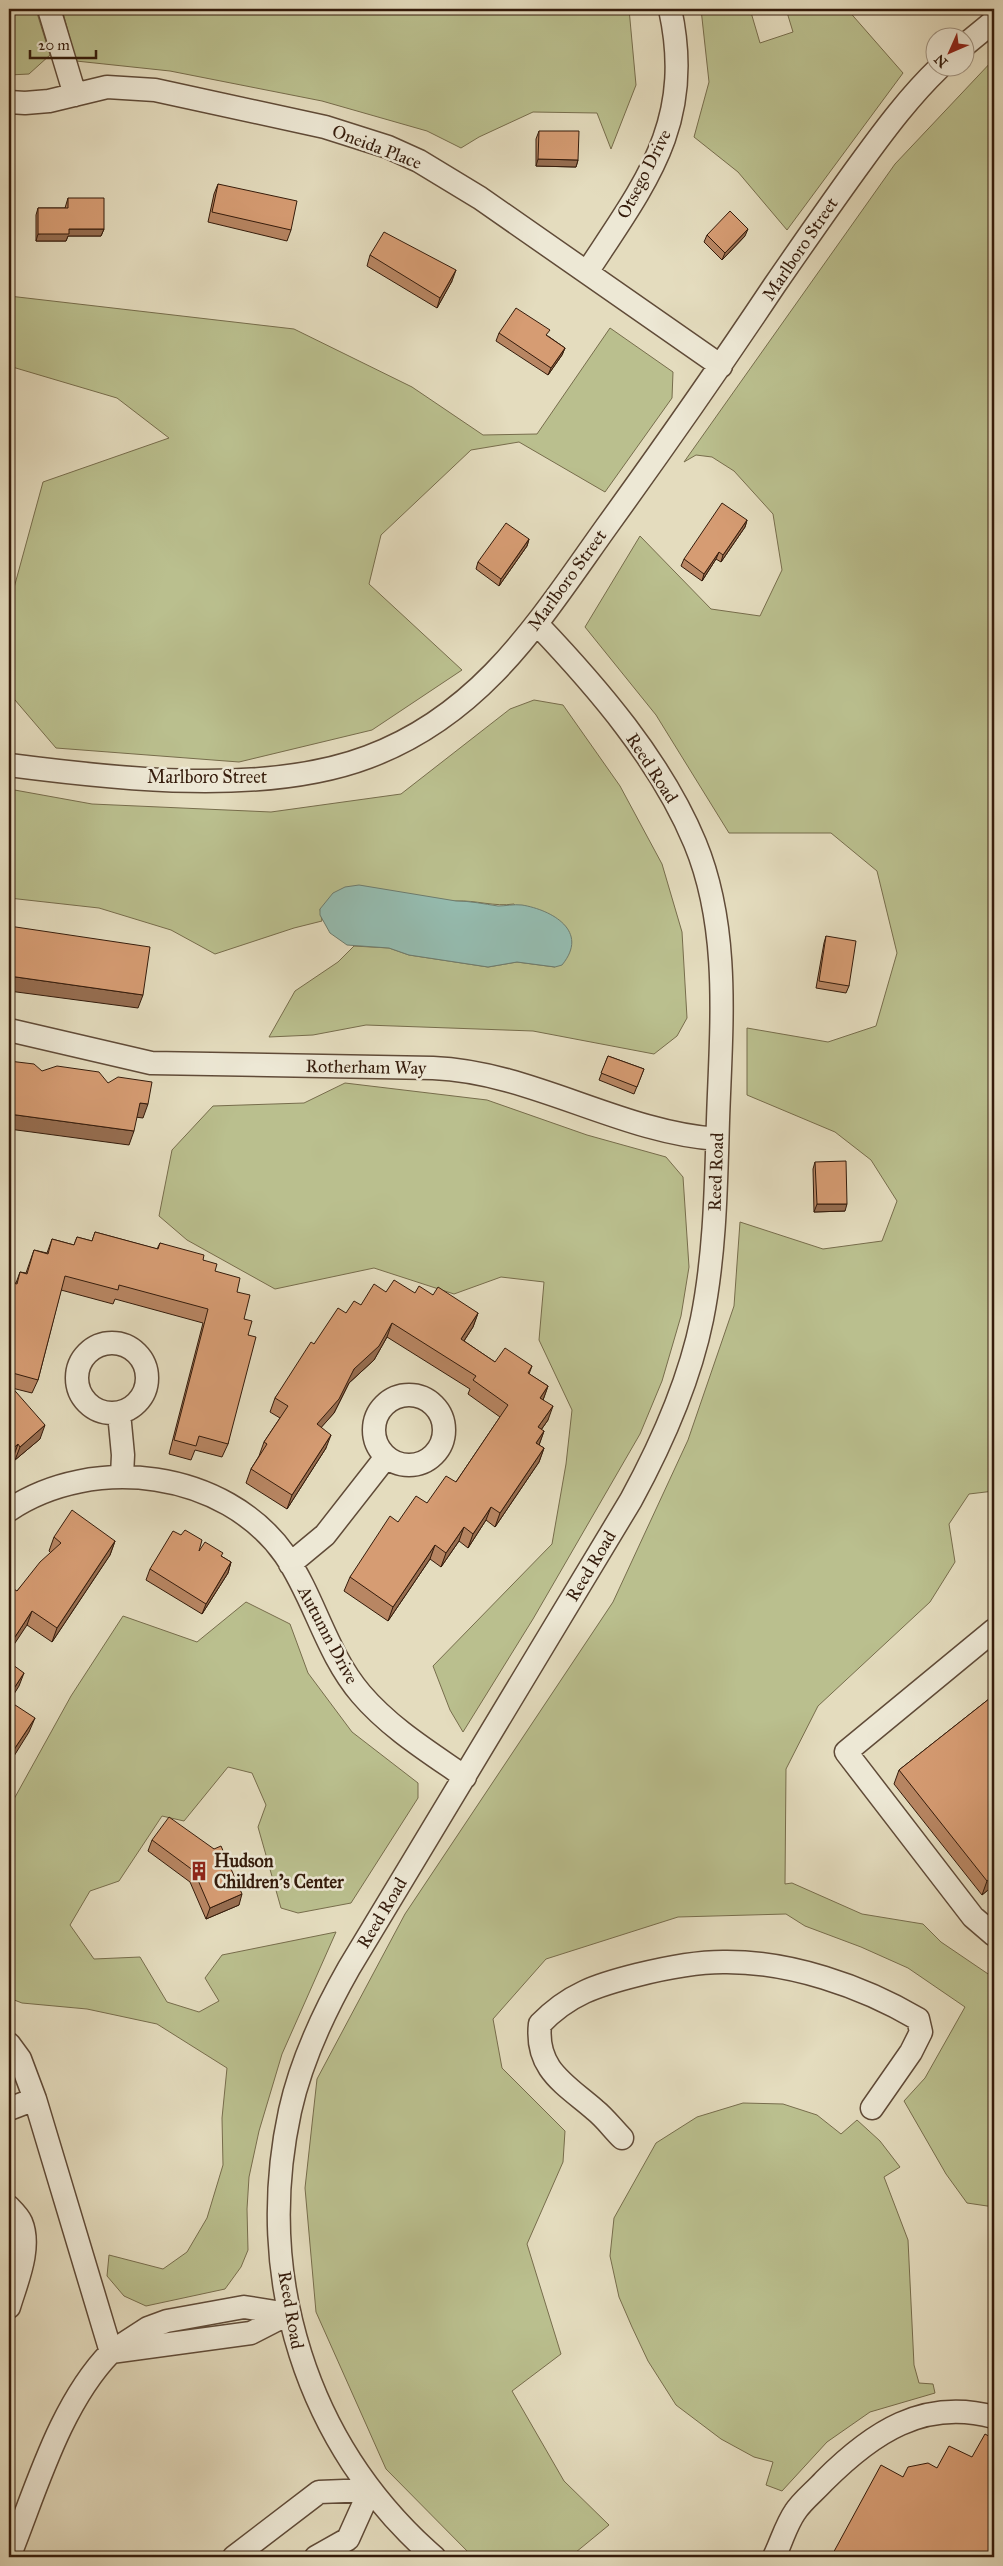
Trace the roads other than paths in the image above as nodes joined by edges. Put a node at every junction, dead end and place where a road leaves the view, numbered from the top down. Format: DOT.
graph roads {
  1 [pos="49,9"];
  2 [pos="670,9"];
  3 [pos="994,21"];
  4 [pos="976,36"];
  5 [pos="930,78"];
  6 [pos="75,95"];
  7 [pos="9,102"];
  8 [pos="587,272"];
  9 [pos="721,366"];
  10 [pos="537,624"];
  11 [pos="9,765"];
  12 [pos="9,1030"];
  13 [pos="717,1140"];
  14 [pos="119,1413"];
  15 [pos="386,1457"];
  16 [pos="122,1476"];
  17 [pos="9,1510"];
  18 [pos="290,1564"];
  19 [pos="994,1630"];
  20 [pos="465,1777"];
  21 [pos="994,1935"];
  22 [pos="9,2044"];
  23 [pos="35,2099"];
  24 [pos="872,2108"];
  25 [pos="9,2109"];
  26 [pos="622,2138"];
  27 [pos="9,2207"];
  28 [pos="9,2307"];
  29 [pos="288,2314"];
  30 [pos="111,2352"];
  31 [pos="994,2417"];
  32 [pos="370,2490"];
  33 [pos="9,2557"];
  34 [pos="234,2557"];
  35 [pos="316,2557"];
  36 [pos="434,2557"];
  37 [pos="774,2557"];
  1 -- 6 [label="street"];
  2 -- 8 [label="street, Otsego Drive"];
  3 -- 4 [label="street"];
  5 -- 9 [label="street, Marlboro Street"];
  6 -- 7 [label="street, Oneida Place"];
  6 -- 8 [label="street, Oneida Place"];
  8 -- 9 [label="street, Oneida Place"];
  9 -- 10 [label="street, Marlboro Street"];
  10 -- 11 [label="street, Marlboro Street"];
  10 -- 13 [label="street, Reed Road"];
  12 -- 13 [label="street, Rotherham Way"];
  13 -- 20 [label="street, Reed Road"];
  14 -- 16 [label="street"];
  15 -- 18 [label="street"];
  16 -- 17 [label="street, Autumn Drive"];
  16 -- 18 [label="street, Autumn Drive"];
  18 -- 20 [label="street, Autumn Drive"];
  19 -- 21 [label="street"];
  20 -- 29 [label="street, Reed Road"];
  22 -- 23 [label="street"];
  23 -- 25 [label="street"];
  23 -- 30 [label="street"];
  24 -- 26 [label="street"];
  27 -- 28 [label="street"];
  29 -- 30 [label="street"];
  29 -- 32 [label="street, Reed Road"];
  30 -- 33 [label="street"];
  31 -- 37 [label="street"];
  32 -- 34 [label="street"];
  32 -- 35 [label="street"];
  32 -- 36 [label="street, Reed Road"];
}
